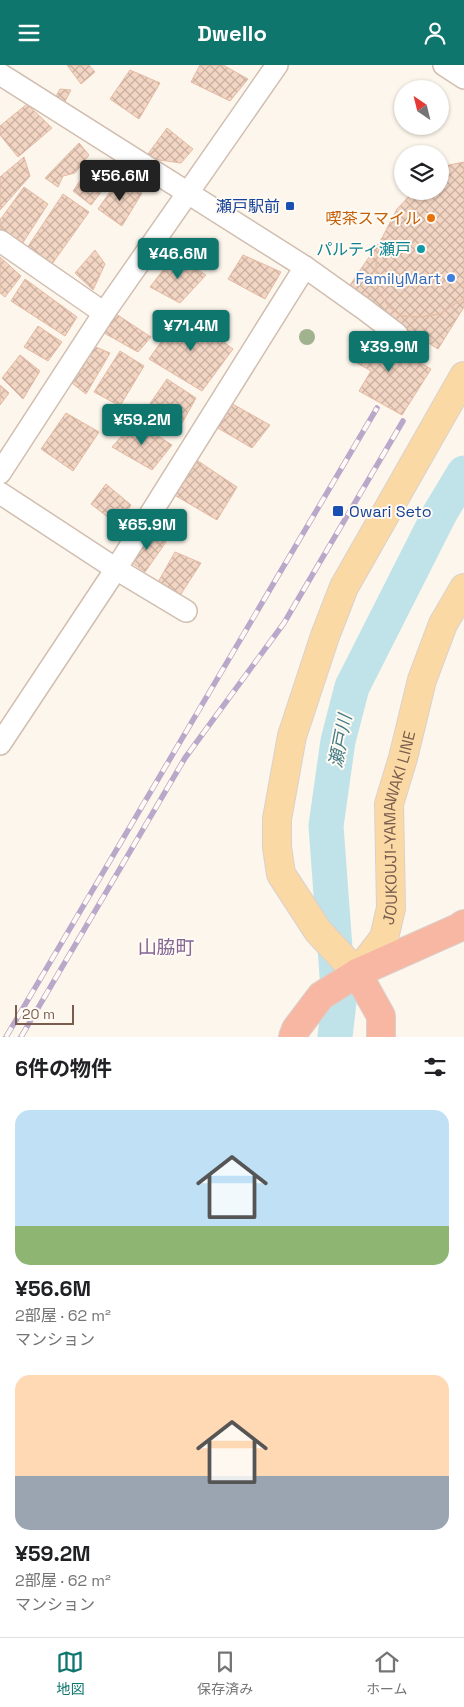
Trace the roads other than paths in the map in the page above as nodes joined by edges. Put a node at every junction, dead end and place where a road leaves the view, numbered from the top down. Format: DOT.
graph roads {
  1 [pos="4,65"];
  2 [pos="278,65"];
  3 [pos="444,65"];
  4 [pos="0,68"];
  5 [pos="0,75"];
  6 [pos="464,78"];
  7 [pos="188,195"];
  8 [pos="0,241"];
  9 [pos="304,267"];
  10 [pos="104,313"];
  11 [pos="397,335"];
  12 [pos="464,376"];
  13 [pos="0,473"];
  14 [pos="0,493"];
  15 [pos="116,569"];
  16 [pos="464,587"];
  17 [pos="186,611"];
  18 [pos="0,743"];
  19 [pos="462,929"];
  20 [pos="357,973"];
  21 [pos="294,1033"];
  22 [pos="382,1037"];
  1 -- 4 [label="street"];
  2 -- 7 [label="street"];
  3 -- 6 [label="street"];
  5 -- 7 [label="street"];
  7 -- 9 [label="street"];
  7 -- 10 [label="street"];
  8 -- 10 [label="street"];
  9 -- 11 [label="street"];
  9 -- 15 [label="street"];
  10 -- 13 [label="street"];
  12 -- 20 [label="main road"];
  14 -- 15 [label="street"];
  15 -- 17 [label="street"];
  15 -- 18 [label="street"];
  16 -- 20 [label="main road, JOUKOUJI-YAMAWAKI LINE"];
  19 -- 20 [label="highway"];
  20 -- 21 [label="highway"];
  20 -- 22 [label="highway"];
}
